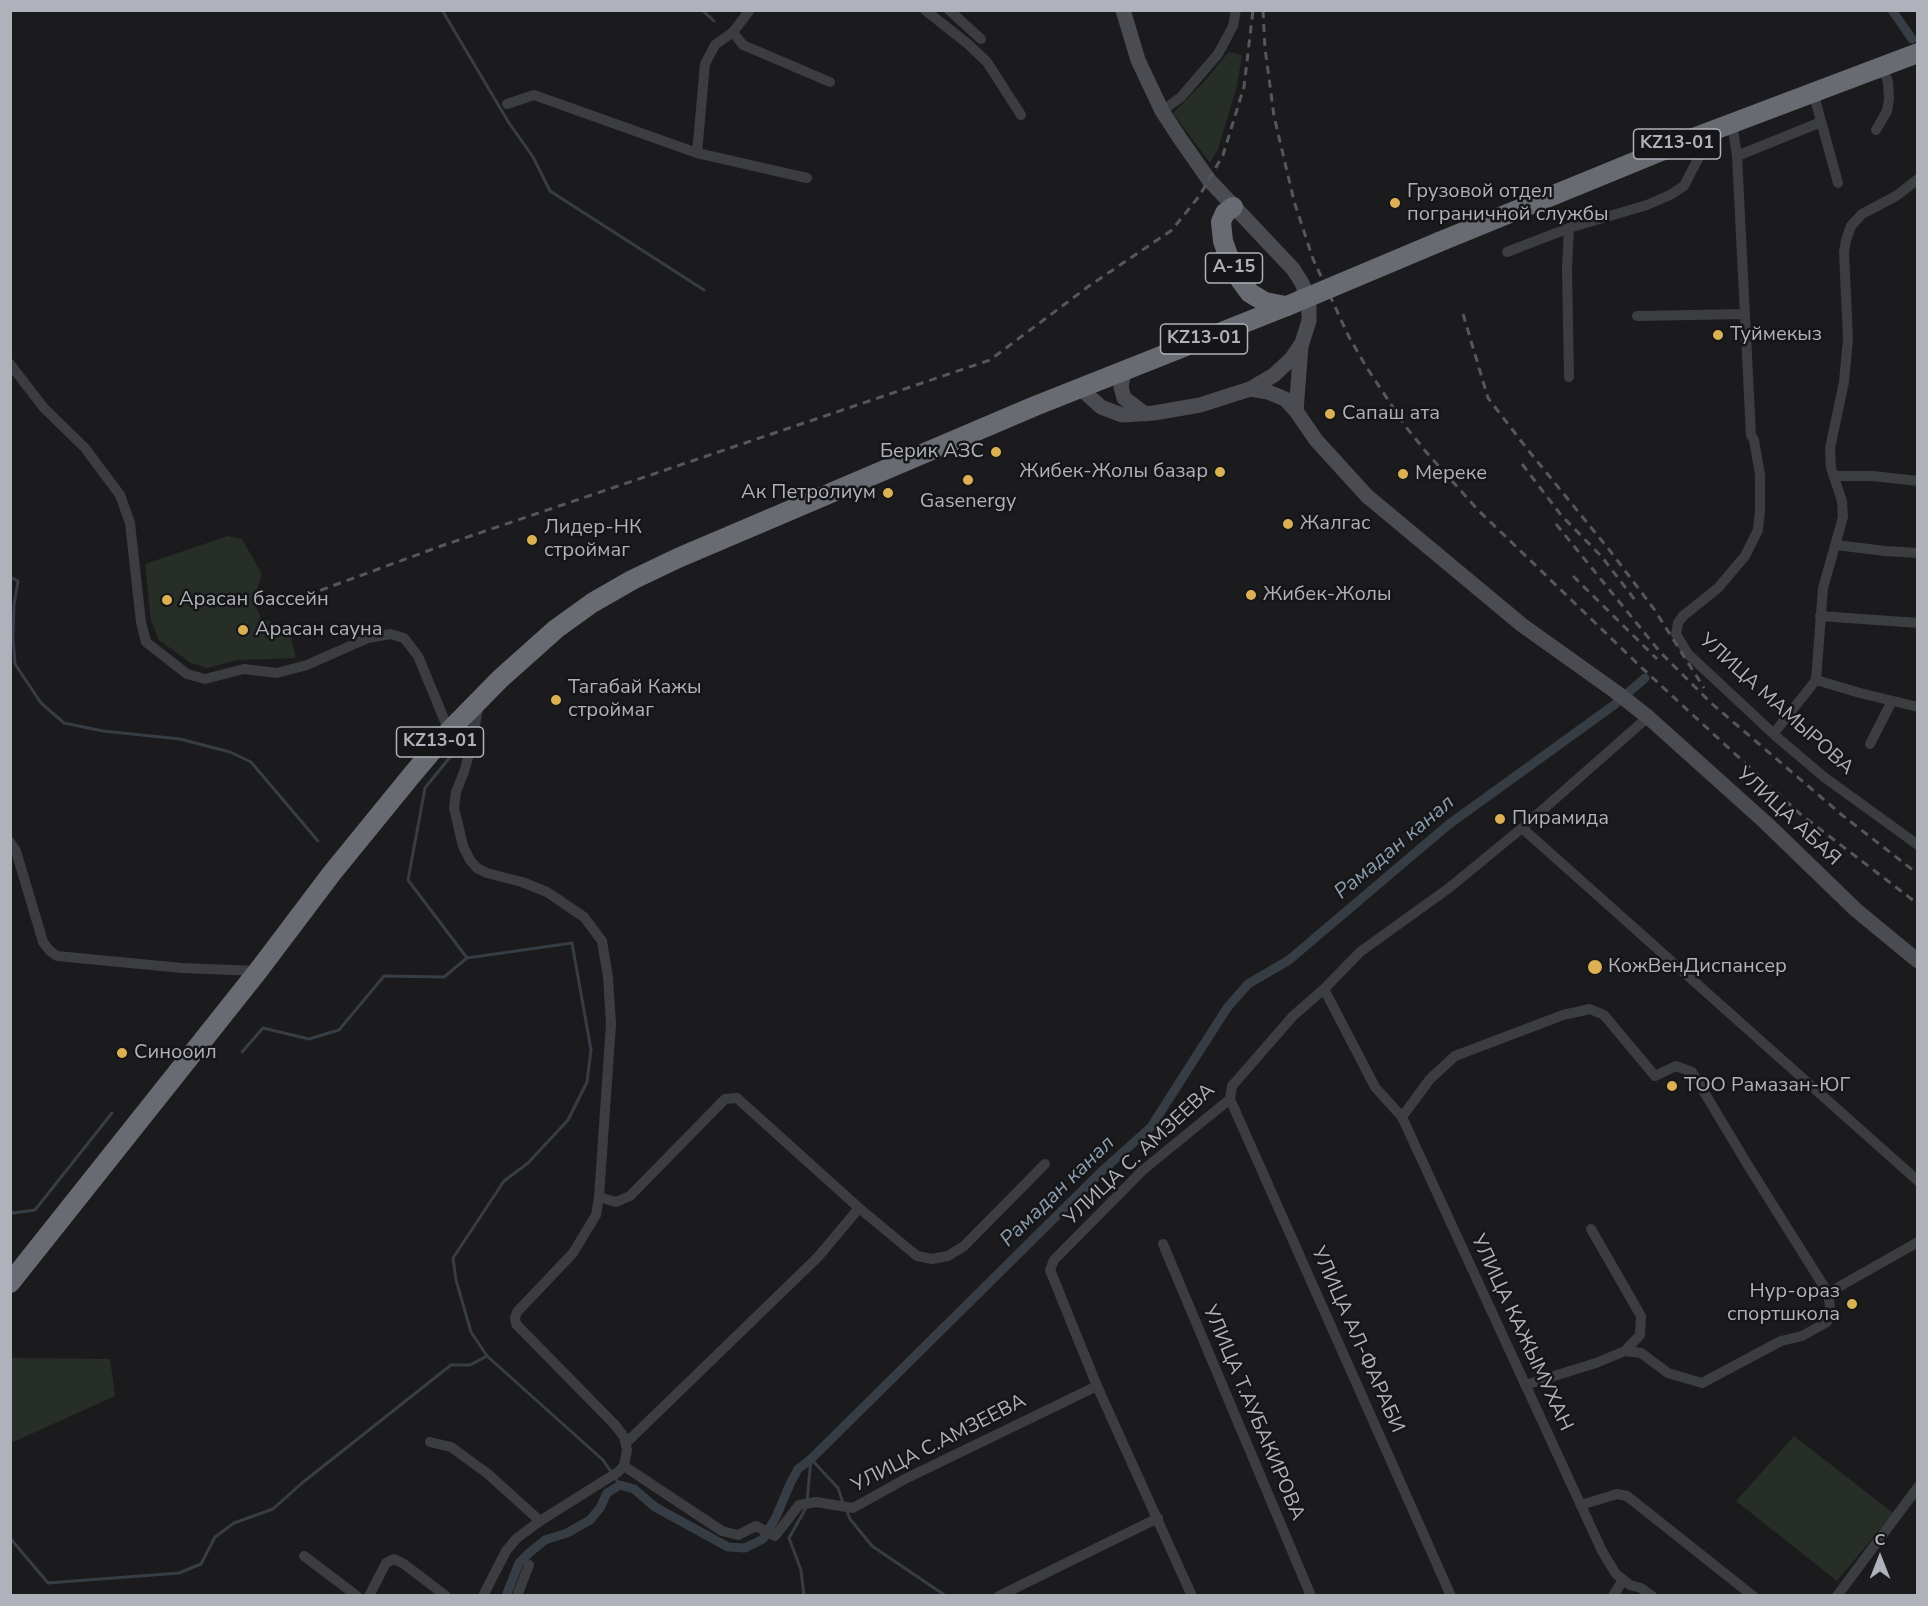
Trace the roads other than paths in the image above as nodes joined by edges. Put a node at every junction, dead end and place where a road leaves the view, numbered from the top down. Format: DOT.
graph roads {
  1 [pos="750,10"];
  2 [pos="925,10"];
  3 [pos="949,10"];
  4 [pos="1124,10"];
  5 [pos="1236,10"];
  6 [pos="734,32"];
  7 [pos="981,39"];
  8 [pos="1917,53"];
  9 [pos="1882,66"];
  10 [pos="830,82"];
  11 [pos="1813,92"];
  12 [pos="507,104"];
  13 [pos="1162,111"];
  14 [pos="1021,115"];
  15 [pos="1821,122"];
  16 [pos="1732,123"];
  17 [pos="1876,130"];
  18 [pos="1707,133"];
  19 [pos="697,153"];
  20 [pos="1737,156"];
  21 [pos="807,178"];
  22 [pos="1917,180"];
  23 [pos="1838,183"];
  24 [pos="1233,207"];
  25 [pos="1569,228"];
  26 [pos="1507,252"];
  27 [pos="1286,306"];
  28 [pos="1745,314"];
  29 [pos="1637,316"];
  30 [pos="1301,346"];
  31 [pos="10,364"];
  32 [pos="1124,372"];
  33 [pos="1569,377"];
  34 [pos="1080,388"];
  35 [pos="1250,389"];
  36 [pos="1296,411"];
  37 [pos="1146,414"];
  38 [pos="1834,476"];
  39 [pos="1917,481"];
  40 [pos="1836,545"];
  41 [pos="1917,553"];
  42 [pos="1820,616"];
  43 [pos="1917,623"];
  44 [pos="1816,680"];
  45 [pos="479,701"];
  46 [pos="1892,701"];
  47 [pos="1917,707"];
  48 [pos="1648,717"];
  49 [pos="449,731"];
  50 [pos="1774,733"];
  51 [pos="1870,744"];
  52 [pos="1522,828"];
  53 [pos="10,842"];
  54 [pos="1917,845"];
  55 [pos="1917,961"];
  56 [pos="258,971"];
  57 [pos="1324,990"];
  58 [pos="1230,1099"];
  59 [pos="1402,1117"];
  60 [pos="1045,1164"];
  61 [pos="1917,1181"];
  62 [pos="599,1197"];
  63 [pos="859,1208"];
  64 [pos="1591,1229"];
  65 [pos="1917,1242"];
  66 [pos="1163,1244"];
  67 [pos="12,1280"];
  68 [pos="1828,1293"];
  69 [pos="1625,1351"];
  70 [pos="1525,1385"];
  71 [pos="1097,1386"];
  72 [pos="430,1442"];
  73 [pos="626,1443"];
  74 [pos="624,1466"];
  75 [pos="1917,1487"];
  76 [pos="1581,1505"];
  77 [pos="1158,1518"];
  78 [pos="540,1521"];
  79 [pos="304,1556"];
  80 [pos="529,1565"];
  81 [pos="1623,1580"];
  82 [pos="357,1596"];
  83 [pos="369,1596"];
  84 [pos="446,1596"];
  85 [pos="483,1596"];
  86 [pos="518,1596"];
  87 [pos="999,1596"];
  88 [pos="1192,1596"];
  89 [pos="1311,1596"];
  90 [pos="1451,1596"];
  91 [pos="1613,1596"];
  92 [pos="1652,1596"];
  93 [pos="1753,1596"];
  94 [pos="1837,1596"];
  1 -- 6 [label="street"];
  2 -- 14 [label="street"];
  3 -- 7 [label="street"];
  4 -- 13 [label="main road"];
  5 -- 13 [label="street"];
  6 -- 10 [label="street"];
  6 -- 19 [label="street"];
  8 -- 9 [label="highway, KZ13-01"];
  9 -- 11 [label="highway, KZ13-01"];
  9 -- 17 [label="street"];
  11 -- 15 [label="street"];
  11 -- 16 [label="highway, KZ13-01"];
  12 -- 19 [label="street"];
  13 -- 24 [label="main road"];
  15 -- 20 [label="street"];
  15 -- 23 [label="street"];
  16 -- 18 [label="highway, KZ13-01"];
  16 -- 20 [label="street, УЛИЦА МАМЫРОВА"];
  18 -- 25 [label="street"];
  18 -- 27 [label="highway, KZ13-01, bridge"];
  19 -- 21 [label="street"];
  20 -- 28 [label="street, УЛИЦА МАМЫРОВА"];
  22 -- 38 [label="street"];
  24 -- 27 [label="highway, A-15"];
  24 -- 30 [label="main road"];
  25 -- 26 [label="street"];
  25 -- 33 [label="street"];
  27 -- 32 [label="highway, KZ13-01"];
  28 -- 29 [label="street"];
  28 -- 50 [label="street, УЛИЦА МАМЫРОВА"];
  30 -- 35 [label="main road"];
  30 -- 36 [label="main road"];
  31 -- 49 [label="street"];
  32 -- 34 [label="highway, KZ13-01"];
  32 -- 37 [label="main road"];
  34 -- 37 [label="main road"];
  34 -- 45 [label="highway, KZ13-01"];
  35 -- 36 [label="main road, УЛИЦА АБАЯ"];
  35 -- 37 [label="main road"];
  36 -- 48 [label="main road, УЛИЦА АБАЯ"];
  38 -- 39 [label="street"];
  38 -- 40 [label="street"];
  40 -- 41 [label="street"];
  40 -- 42 [label="street"];
  42 -- 43 [label="street"];
  42 -- 44 [label="street"];
  44 -- 46 [label="street"];
  44 -- 50 [label="street"];
  45 -- 49 [label="highway, KZ13-01"];
  45 -- 62 [label="street"];
  46 -- 47 [label="street"];
  46 -- 51 [label="street"];
  48 -- 52 [label="street, УЛИЦА С. АМЗЕЕВА"];
  48 -- 55 [label="main road, УЛИЦА АБАЯ"];
  49 -- 56 [label="highway, KZ13-01"];
  50 -- 54 [label="street, УЛИЦА МАМЫРОВА"];
  52 -- 57 [label="street, УЛИЦА С. АМЗЕЕВА"];
  52 -- 61 [label="street"];
  53 -- 56 [label="street"];
  56 -- 67 [label="highway, KZ13-01"];
  57 -- 58 [label="street, УЛИЦА С. АМЗЕЕВА"];
  57 -- 59 [label="street, УЛИЦА КАЖЫМУХАН"];
  58 -- 71 [label="street, УЛИЦА С. АМЗЕЕВА"];
  58 -- 90 [label="street, УЛИЦА АЛ-ФАРАБИ"];
  59 -- 68 [label="street"];
  59 -- 70 [label="street, УЛИЦА КАЖЫМУХАН"];
  60 -- 63 [label="street"];
  62 -- 63 [label="street"];
  62 -- 73 [label="street"];
  63 -- 73 [label="street"];
  64 -- 69 [label="street"];
  65 -- 68 [label="street"];
  66 -- 89 [label="street, УЛИЦА Т.АУБАКИРОВА"];
  68 -- 69 [label="street"];
  69 -- 70 [label="street"];
  70 -- 76 [label="street, УЛИЦА КАЖЫМУХАН"];
  71 -- 74 [label="street, УЛИЦА С.АМЗЕЕВА"];
  71 -- 77 [label="street"];
  72 -- 78 [label="street"];
  73 -- 74 [label="street"];
  74 -- 78 [label="street"];
  75 -- 94 [label="street"];
  76 -- 81 [label="street, УЛИЦА КАЖЫМУХАН"];
  76 -- 93 [label="street"];
  77 -- 87 [label="street"];
  77 -- 88 [label="street"];
  78 -- 85 [label="street"];
  79 -- 82 [label="street"];
  80 -- 86 [label="street"];
  81 -- 91 [label="street"];
  81 -- 92 [label="street"];
  83 -- 84 [label="street"];
}
